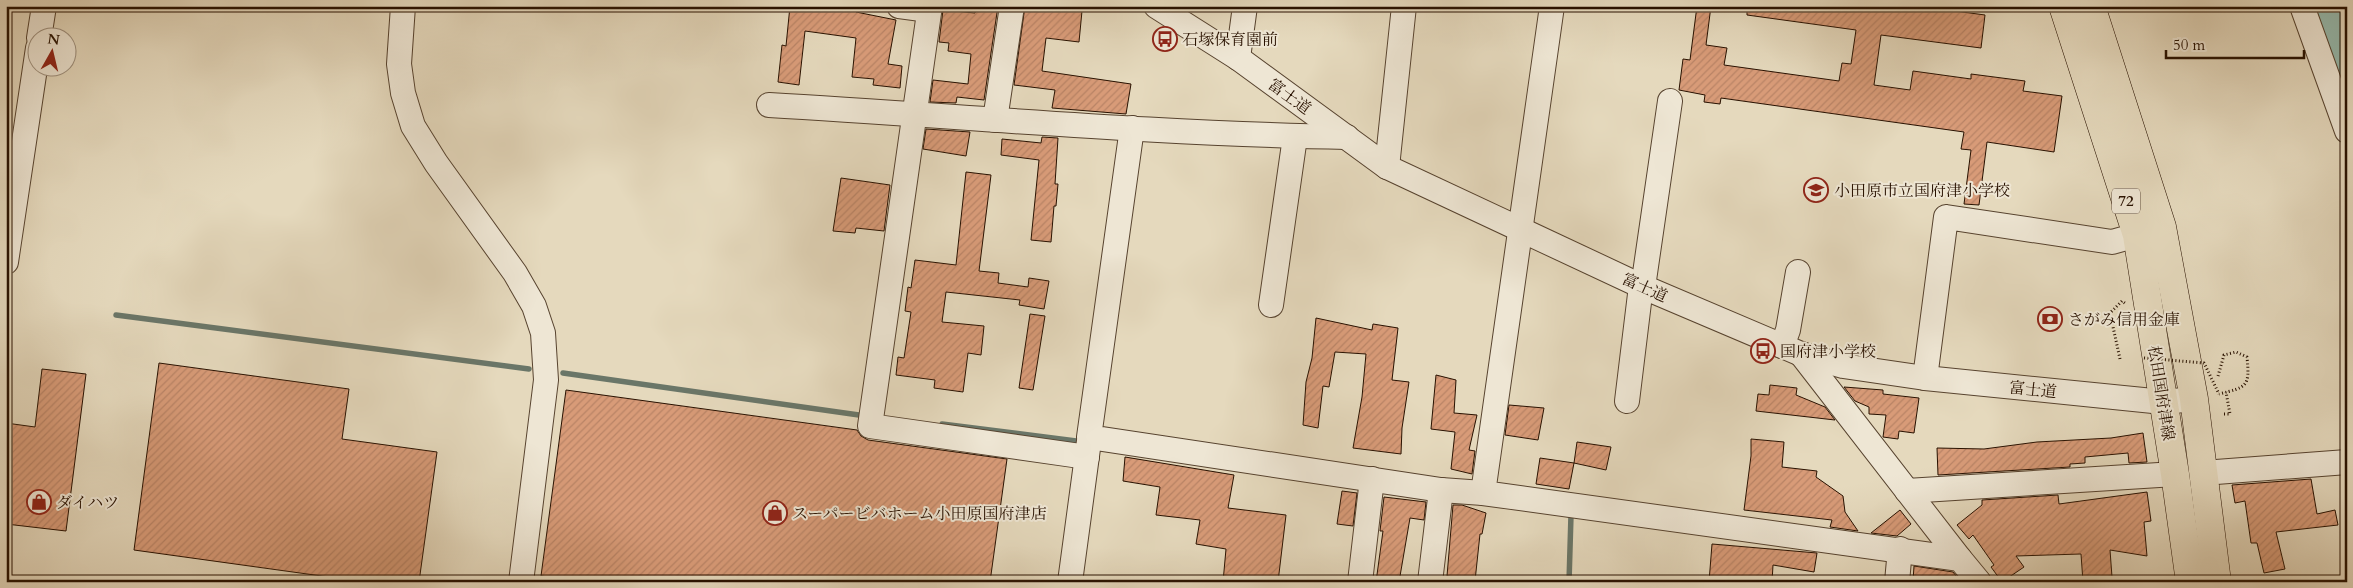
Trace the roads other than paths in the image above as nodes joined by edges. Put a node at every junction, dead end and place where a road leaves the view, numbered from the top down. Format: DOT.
graph roads {
  1 [pos="44,6"];
  2 [pos="403,6"];
  3 [pos="898,6"];
  4 [pos="1012,6"];
  5 [pos="1156,6"];
  6 [pos="1245,6"];
  7 [pos="1404,6"];
  8 [pos="1552,6"];
  9 [pos="2063,6"];
  10 [pos="2091,6"];
  11 [pos="2302,6"];
  12 [pos="929,8"];
  13 [pos="41,28"];
  14 [pos="1238,58"];
  15 [pos="34,78"];
  16 [pos="1670,102"];
  17 [pos="769,105"];
  18 [pos="915,113"];
  19 [pos="995,120"];
  20 [pos="1132,128"];
  21 [pos="2347,131"];
  22 [pos="1294,136"];
  23 [pos="1346,137"];
  24 [pos="1387,167"];
  25 [pos="1520,231"];
  26 [pos="2137,235"];
  27 [pos="6,262"];
  28 [pos="1798,272"];
  29 [pos="1642,286"];
  30 [pos="1271,304"];
  31 [pos="1791,350"];
  32 [pos="1925,378"];
  33 [pos="2206,397"];
  34 [pos="1627,401"];
  35 [pos="2163,402"];
  36 [pos="1088,447"];
  37 [pos="2347,462"];
  38 [pos="2203,473"];
  39 [pos="2175,474"];
  40 [pos="1372,479"];
  41 [pos="1441,490"];
  42 [pos="1907,491"];
  43 [pos="1483,493"];
  44 [pos="1900,550"];
  45 [pos="1960,559"];
  46 [pos="521,582"];
  47 [pos="1070,582"];
  48 [pos="1360,582"];
  49 [pos="1430,582"];
  50 [pos="1897,582"];
  51 [pos="1979,582"];
  52 [pos="2190,582"];
  53 [pos="2216,582"];
  1 -- 13 [label="street"];
  2 -- 46 [label="street"];
  3 -- 12 [label="street"];
  4 -- 19 [label="street"];
  5 -- 14 [label="street, 富士道"];
  6 -- 14 [label="street"];
  7 -- 24 [label="street"];
  8 -- 25 [label="street"];
  9 -- 26 [label="main road, 松田国府津線 / 72"];
  10 -- 33 [label="main road, 松田国府津線 / 72"];
  11 -- 21 [label="street"];
  12 -- 18 [label="street"];
  14 -- 23 [label="street, 富士道"];
  15 -- 27 [label="street"];
  16 -- 29 [label="street"];
  17 -- 18 [label="street"];
  18 -- 19 [label="street"];
  18 -- 36 [label="street"];
  19 -- 20 [label="street"];
  20 -- 22 [label="street"];
  20 -- 36 [label="street"];
  22 -- 23 [label="street"];
  22 -- 30 [label="street"];
  23 -- 24 [label="street, 富士道"];
  24 -- 25 [label="street, 富士道"];
  25 -- 29 [label="street, 富士道"];
  25 -- 43 [label="street"];
  26 -- 32 [label="street"];
  26 -- 35 [label="main road, 松田国府津線 / 72"];
  28 -- 31 [label="street"];
  29 -- 31 [label="street, 富士道"];
  29 -- 34 [label="street"];
  31 -- 32 [label="street, 富士道"];
  31 -- 42 [label="street"];
  32 -- 35 [label="street, 富士道"];
  33 -- 35 [label="street, 富士道"];
  33 -- 38 [label="main road, 松田国府津線 / 72"];
  35 -- 39 [label="main road, 松田国府津線 / 72"];
  36 -- 40 [label="street"];
  36 -- 47 [label="street"];
  37 -- 38 [label="street"];
  38 -- 53 [label="main road, 松田国府津線 / 72"];
  39 -- 42 [label="street"];
  39 -- 52 [label="main road, 松田国府津線 / 72"];
  40 -- 41 [label="street"];
  40 -- 48 [label="street"];
  41 -- 43 [label="street"];
  41 -- 49 [label="street"];
  42 -- 45 [label="street"];
  43 -- 44 [label="street"];
  44 -- 45 [label="street"];
  44 -- 50 [label="street"];
  45 -- 51 [label="street"];
}
